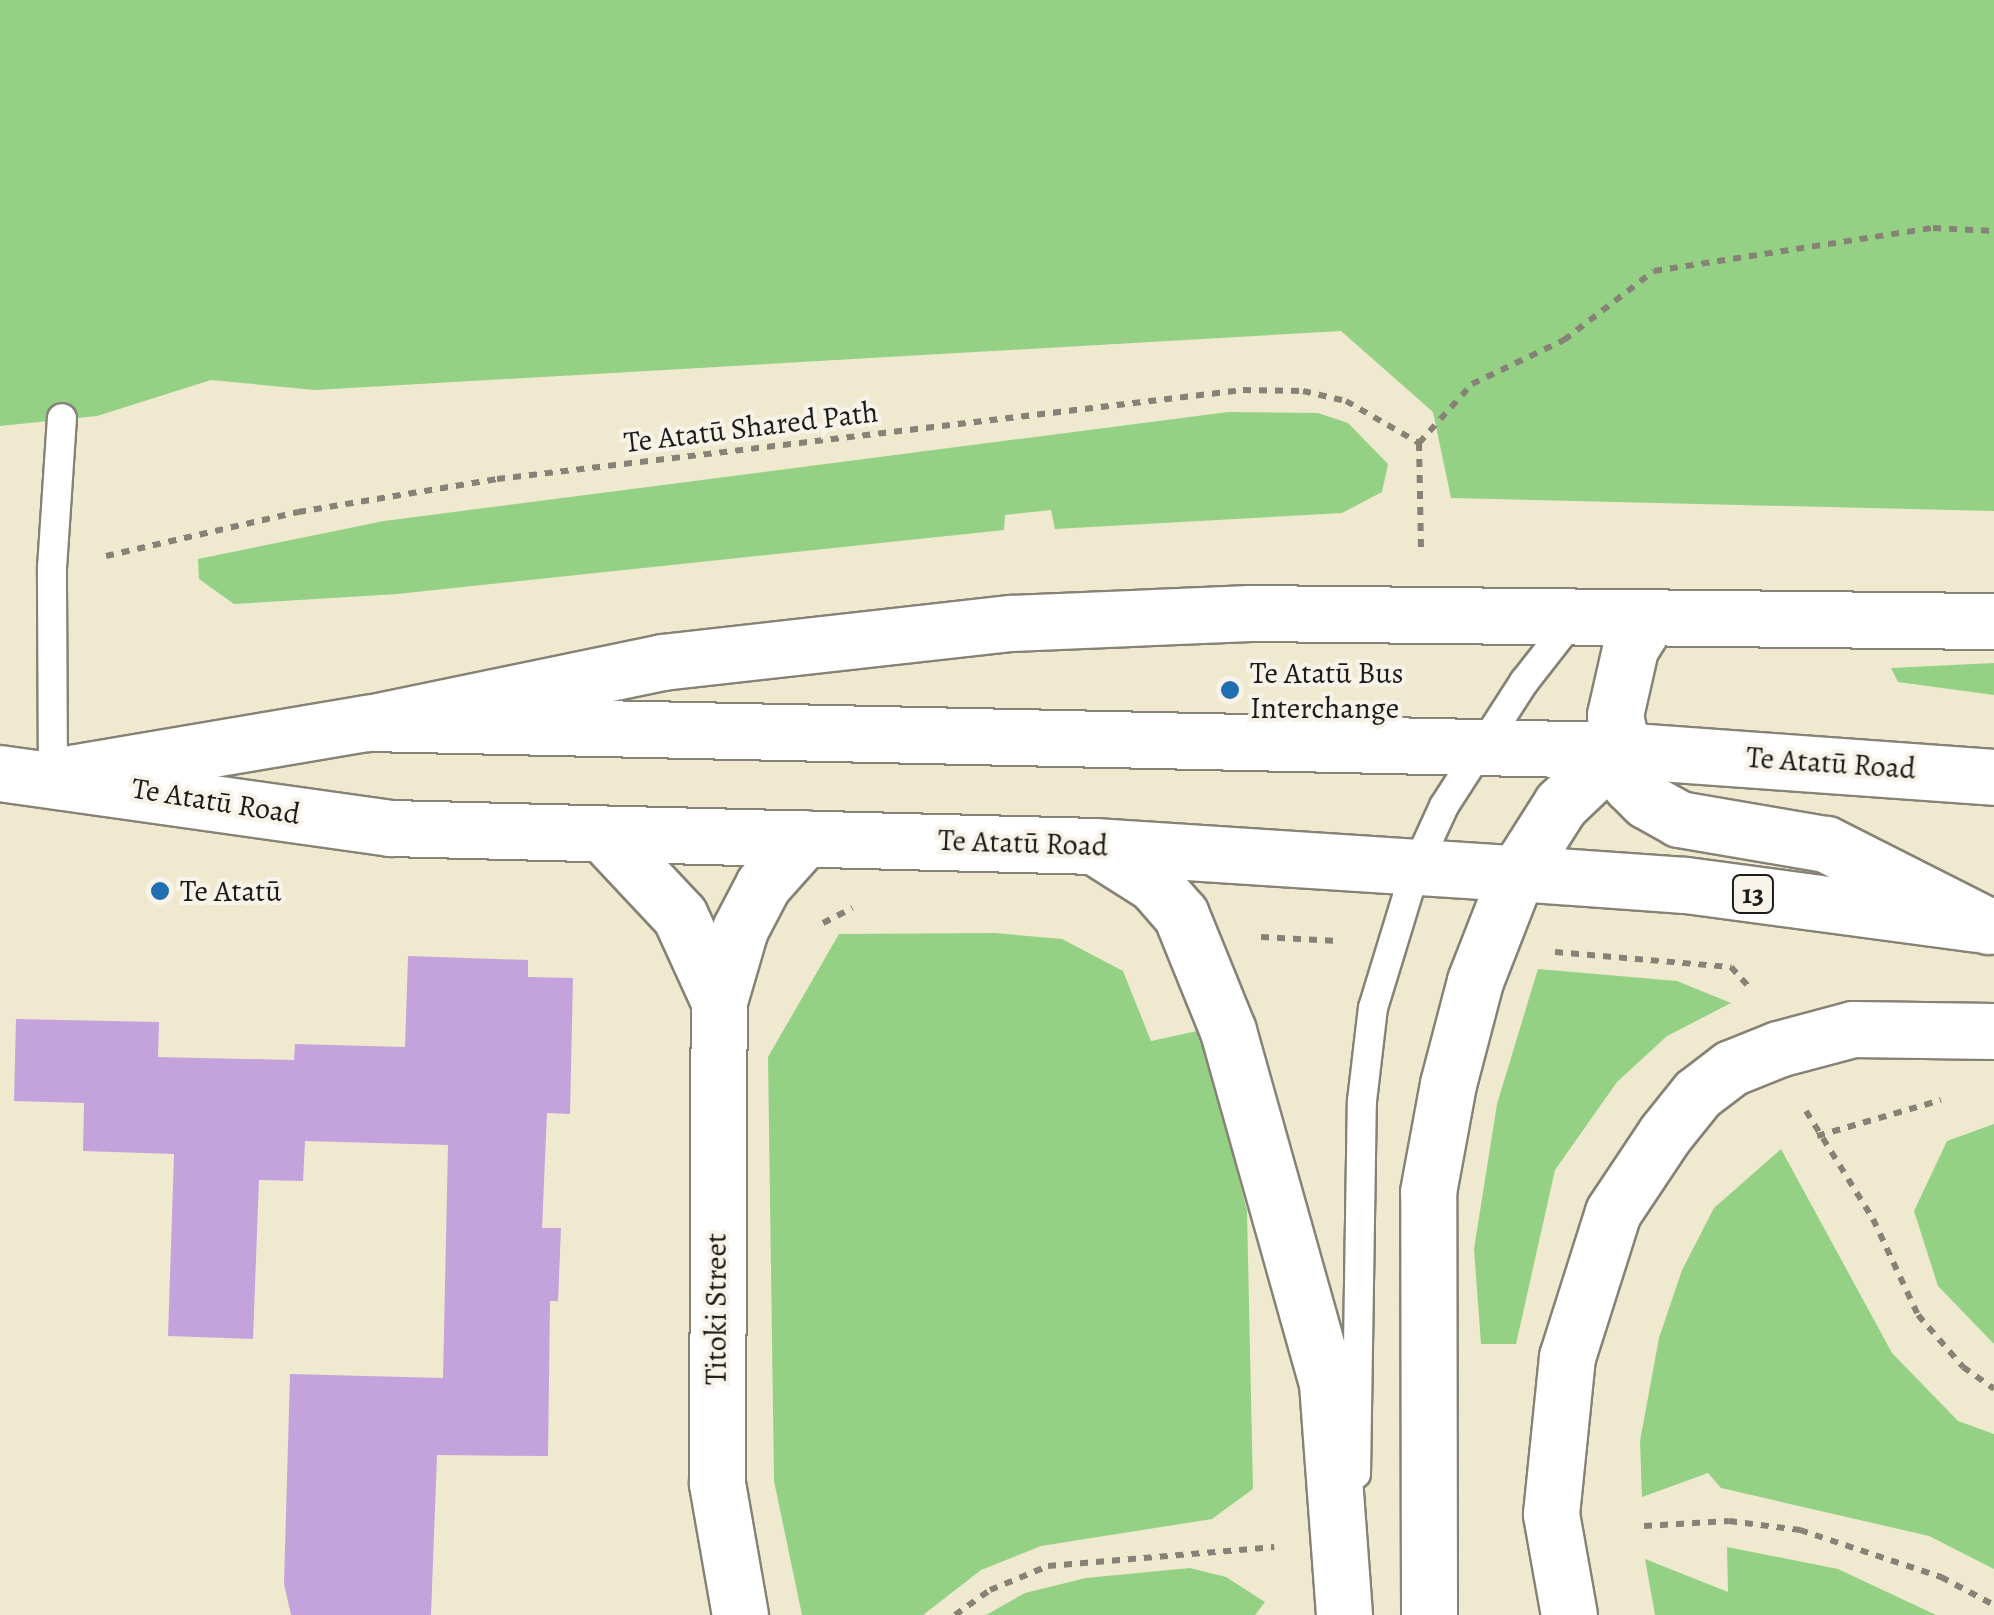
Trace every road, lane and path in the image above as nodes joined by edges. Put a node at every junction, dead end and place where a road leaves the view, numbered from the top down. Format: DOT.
graph roads {
  1 [pos="1994,231"];
  2 [pos="62,418"];
  3 [pos="1418,443"];
  4 [pos="1421,528"];
  5 [pos="52,568"];
  6 [pos="1575,617"];
  7 [pos="1649,618"];
  8 [pos="1994,621"];
  9 [pos="368,724"];
  10 [pos="1479,748"];
  11 [pos="1618,750"];
  12 [pos="26,775"];
  13 [pos="1994,777"];
  14 [pos="604,835"];
  15 [pos="805,838"];
  16 [pos="1094,846"];
  17 [pos="1416,867"];
  18 [pos="1517,873"];
  19 [pos="873,907"];
  20 [pos="1991,926"];
  21 [pos="807,931"];
  22 [pos="1256,937"];
  23 [pos="1332,942"];
  24 [pos="1539,950"];
  25 [pos="1750,988"];
  26 [pos="719,1001"];
  27 [pos="1994,1031"];
  28 [pos="1960,1098"];
  29 [pos="1994,1390"];
  30 [pos="1644,1526"];
  31 [pos="1280,1546"];
  32 [pos="1994,1605"];
  33 [pos="740,1615"];
  34 [pos="955,1615"];
  35 [pos="1346,1615"];
  36 [pos="1429,1615"];
  37 [pos="1569,1615"];
  1 -- 3 [label="path"];
  2 -- 5 [label="lane"];
  3 -- 4 [label="path"];
  3 -- 5 [label="path, Te Atatū Shared Path"];
  5 -- 12 [label="lane"];
  6 -- 7 [label="main road"];
  6 -- 9 [label="main road"];
  6 -- 10 [label="lane"];
  7 -- 8 [label="main road"];
  7 -- 11 [label="main road"];
  9 -- 10 [label="main road, Te Atatū Road"];
  9 -- 12 [label="main road, Te Atatū Road"];
  10 -- 11 [label="main road, Te Atatū Road"];
  10 -- 17 [label="lane"];
  11 -- 13 [label="main road, Te Atatū Road"];
  11 -- 18 [label="main road"];
  11 -- 20 [label="main road"];
  12 -- 14 [label="main road, Te Atatū Road"];
  14 -- 15 [label="main road, Te Atatū Road"];
  14 -- 26 [label="main road, Titoki Street"];
  15 -- 16 [label="main road, Te Atatū Road"];
  15 -- 26 [label="main road, Titoki Street"];
  16 -- 17 [label="main road, Te Atatū Road"];
  16 -- 35 [label="main road"];
  17 -- 18 [label="main road, Te Atatū Road"];
  17 -- 35 [label="lane"];
  18 -- 20 [label="main road, Te Atatū Road / 13"];
  18 -- 36 [label="main road"];
  19 -- 21 [label="path"];
  22 -- 23 [label="path"];
  24 -- 25 [label="path"];
  26 -- 33 [label="main road, Titoki Street"];
  27 -- 37 [label="main road"];
  28 -- 29 [label="path"];
  30 -- 32 [label="path"];
  31 -- 34 [label="path"];
}
